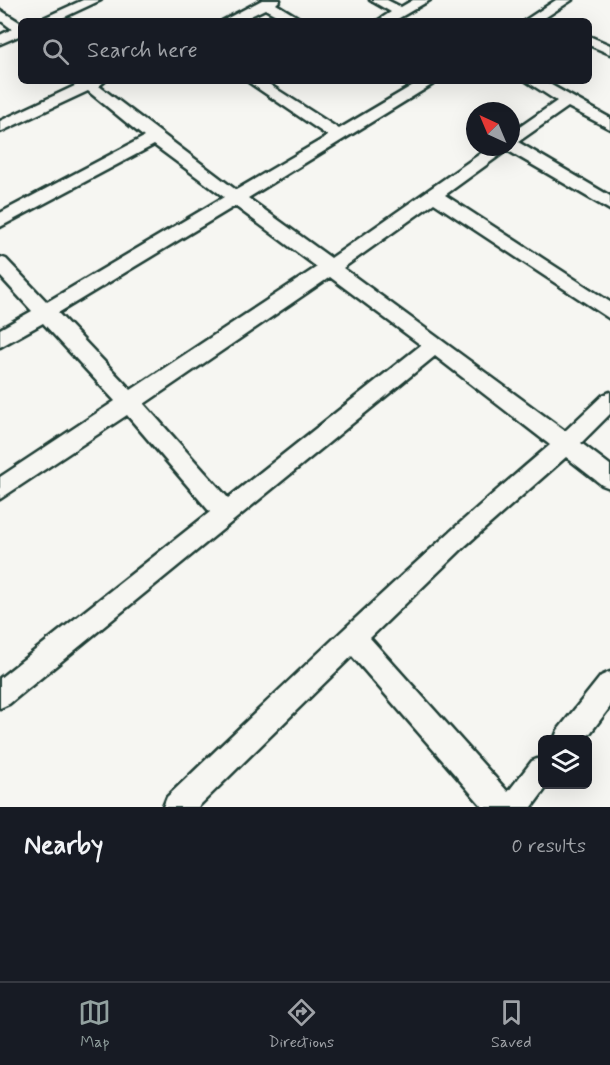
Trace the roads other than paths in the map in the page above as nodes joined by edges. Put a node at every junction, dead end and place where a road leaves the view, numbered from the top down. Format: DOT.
graph roads {
  1 [pos="94,0"];
  2 [pos="377,0"];
  3 [pos="423,0"];
  4 [pos="565,0"];
  5 [pos="270,2"];
  6 [pos="401,12"];
  7 [pos="0,14"];
  8 [pos="51,18"];
  9 [pos="235,18"];
  10 [pos="293,18"];
  11 [pos="390,18"];
  12 [pos="541,18"];
  13 [pos="18,28"];
  14 [pos="18,31"];
  15 [pos="0,40"];
  16 [pos="592,41"];
  17 [pos="610,50"];
  18 [pos="86,84"];
  19 [pos="92,84"];
  20 [pos="259,84"];
  21 [pos="416,84"];
  22 [pos="539,84"];
  23 [pos="568,100"];
  24 [pos="610,124"];
  25 [pos="0,127"];
  26 [pos="520,134"];
  27 [pos="338,135"];
  28 [pos="155,138"];
  29 [pos="520,150"];
  30 [pos="488,156"];
  31 [pos="432,194"];
  32 [pos="237,199"];
  33 [pos="609,202"];
  34 [pos="0,220"];
  35 [pos="0,264"];
  36 [pos="330,268"];
  37 [pos="44,312"];
  38 [pos="610,312"];
  39 [pos="0,339"];
  40 [pos="435,345"];
  41 [pos="610,401"];
  42 [pos="129,402"];
  43 [pos="566,444"];
  44 [pos="610,478"];
  45 [pos="0,489"];
  46 [pos="226,514"];
  47 [pos="352,637"];
  48 [pos="0,695"];
  49 [pos="607,697"];
  50 [pos="573,735"];
  51 [pos="538,777"];
  52 [pos="177,807"];
  53 [pos="502,807"];
  54 [pos="514,807"];
  1 -- 8 [label="street"];
  2 -- 6 [label="street"];
  3 -- 6 [label="street"];
  4 -- 12 [label="street"];
  5 -- 9 [label="street"];
  5 -- 10 [label="street"];
  6 -- 11 [label="street"];
  7 -- 13 [label="street"];
  14 -- 15 [label="street"];
  16 -- 17 [label="street"];
  18 -- 25 [label="street"];
  19 -- 28 [label="street"];
  20 -- 27 [label="street"];
  21 -- 27 [label="street"];
  22 -- 23 [label="street"];
  23 -- 24 [label="street"];
  23 -- 26 [label="street"];
  27 -- 32 [label="street"];
  28 -- 32 [label="street"];
  28 -- 34 [label="street"];
  29 -- 33 [label="street"];
  30 -- 31 [label="street"];
  31 -- 36 [label="street"];
  31 -- 38 [label="street"];
  32 -- 36 [label="street"];
  32 -- 37 [label="street"];
  35 -- 37 [label="street"];
  36 -- 40 [label="street"];
  36 -- 42 [label="street"];
  37 -- 39 [label="street"];
  37 -- 42 [label="street"];
  40 -- 43 [label="street"];
  40 -- 46 [label="street"];
  41 -- 43 [label="street"];
  42 -- 45 [label="street"];
  42 -- 46 [label="street"];
  43 -- 44 [label="street"];
  43 -- 47 [label="street"];
  46 -- 48 [label="street"];
  47 -- 52 [label="street"];
  47 -- 53 [label="street"];
  49 -- 50 [label="street"];
  51 -- 54 [label="street"];
}
